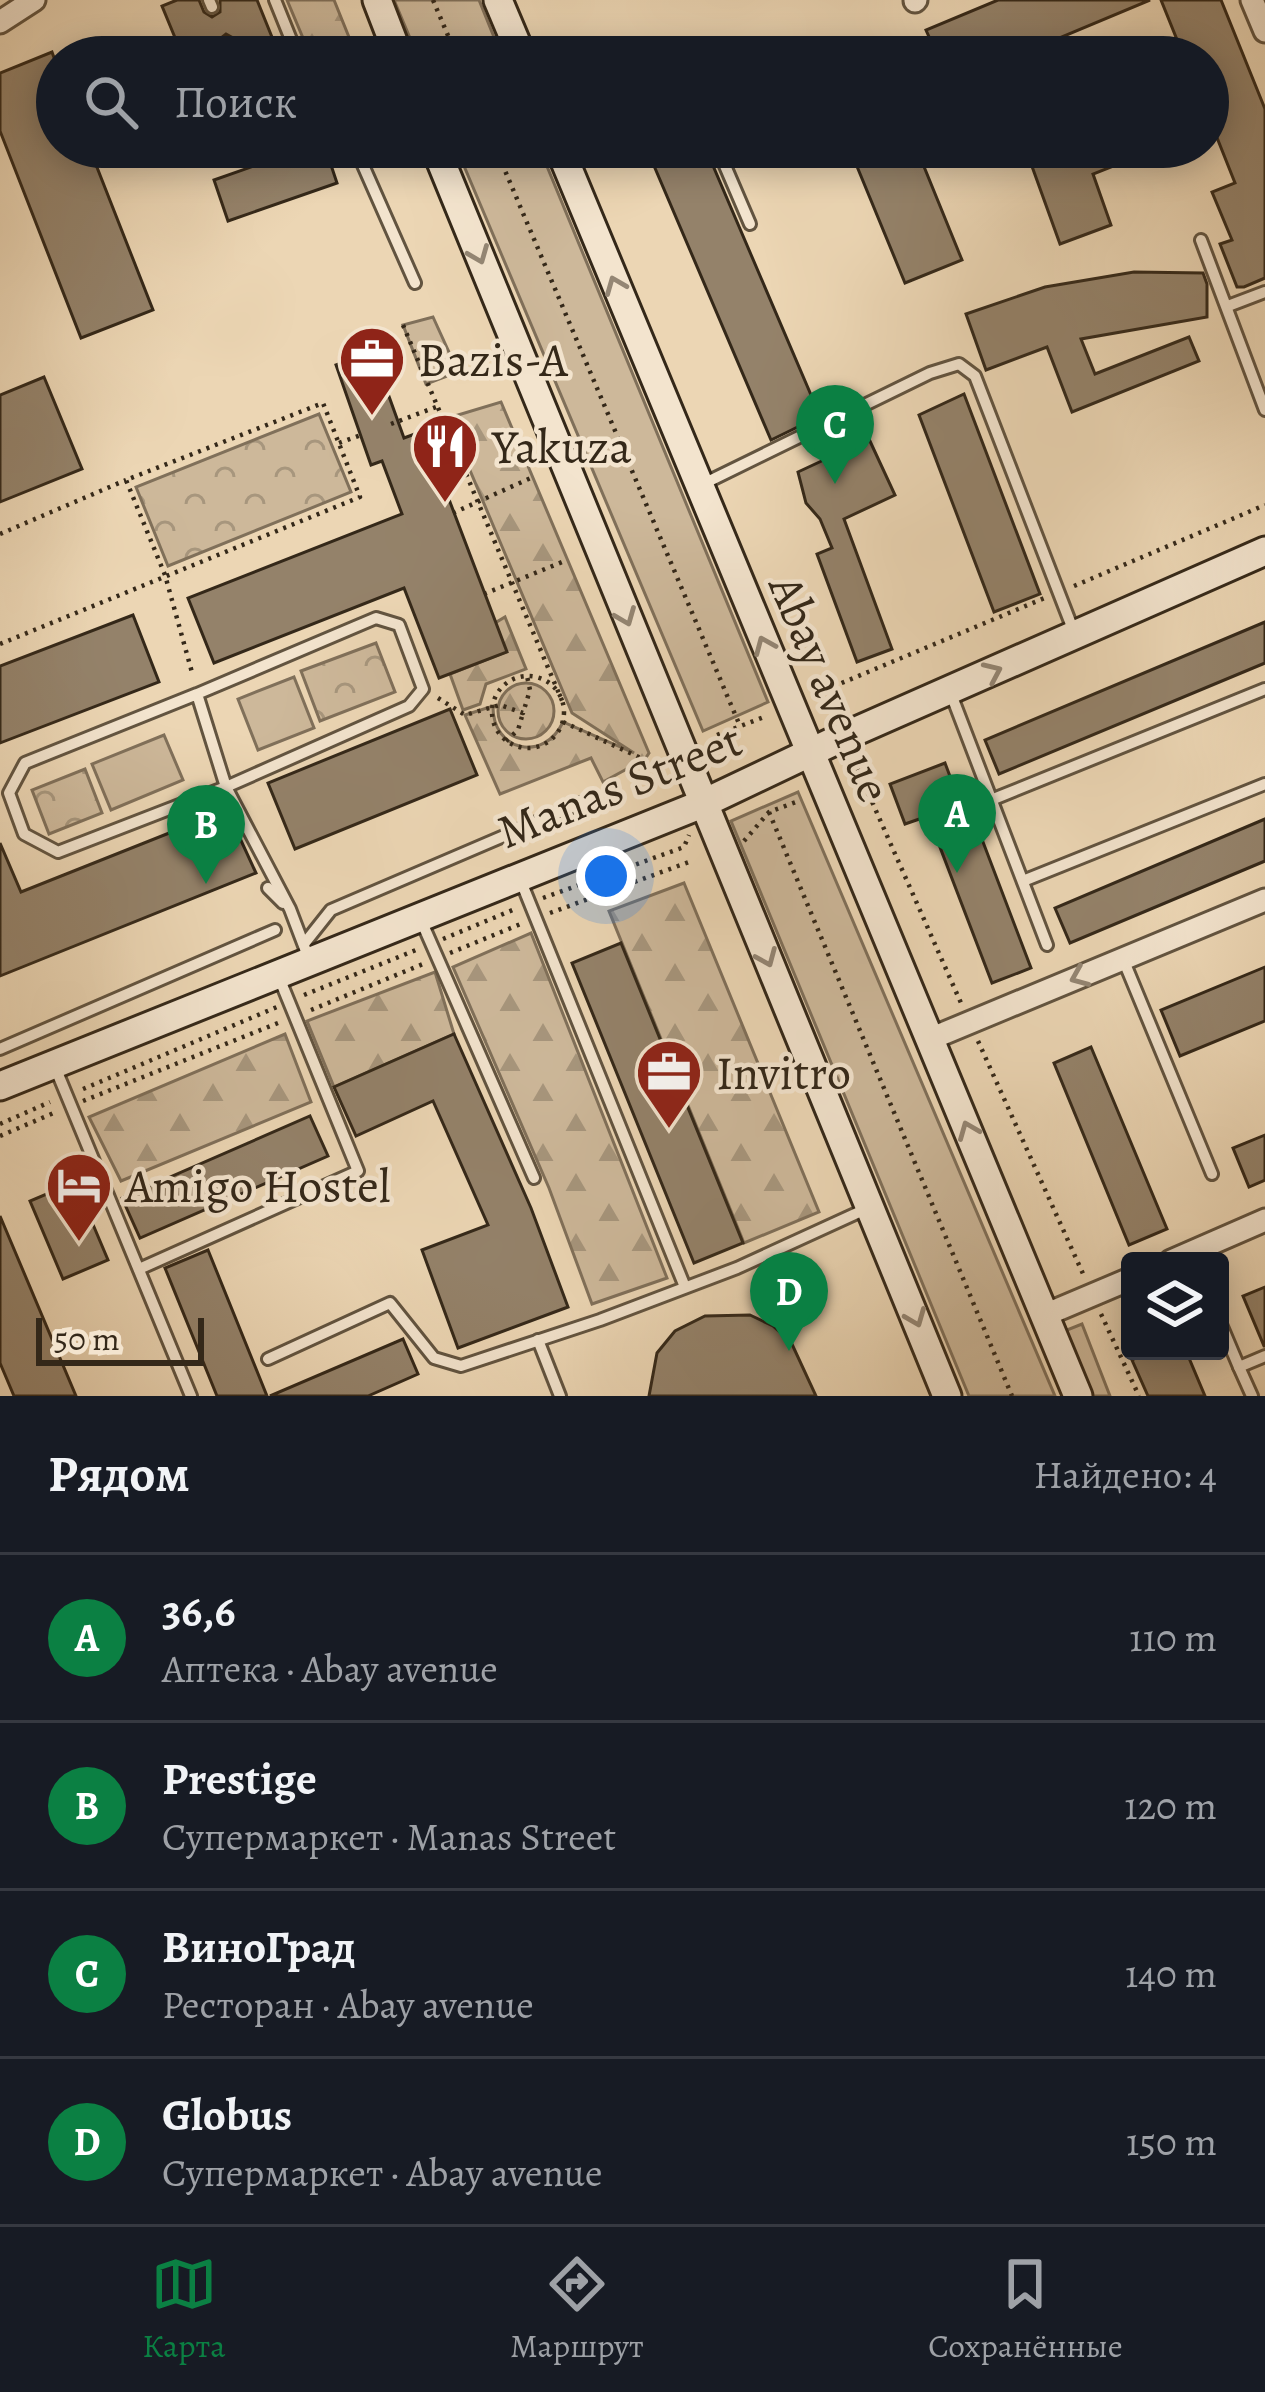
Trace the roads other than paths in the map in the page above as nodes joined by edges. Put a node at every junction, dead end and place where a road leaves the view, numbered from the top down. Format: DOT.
graph roads {
  1 [pos="34,0"];
  2 [pos="275,0"];
  3 [pos="377,0"];
  4 [pos="498,0"];
  5 [pos="1252,0"];
  6 [pos="4,12"];
  7 [pos="1265,31"];
  8 [pos="290,36"];
  9 [pos="391,36"];
  10 [pos="513,36"];
  11 [pos="364,168"];
  12 [pos="444,168"];
  13 [pos="574,168"];
  14 [pos="726,168"];
  15 [pos="750,224"];
  16 [pos="1201,240"];
  17 [pos="415,284"];
  18 [pos="1265,292"];
  19 [pos="1228,305"];
  20 [pos="1265,410"];
  21 [pos="698,486"];
  22 [pos="1265,551"];
  23 [pos="1075,635"];
  24 [pos="1265,689"];
  25 [pos="950,691"];
  26 [pos="197,694"];
  27 [pos="809,754"];
  28 [pos="1265,784"];
  29 [pos="226,787"];
  30 [pos="588,800"];
  31 [pos="992,800"];
  32 [pos="703,804"];
  33 [pos="519,875"];
  34 [pos="1023,880"];
  35 [pos="268,888"];
  36 [pos="1265,899"];
  37 [pos="290,909"];
  38 [pos="419,915"];
  39 [pos="275,931"];
  40 [pos="1047,945"];
  41 [pos="307,952"];
  42 [pos="1123,959"];
  43 [pos="277,974"];
  44 [pos="930,1040"];
  45 [pos="0,1049"];
  46 [pos="54,1064"];
  47 [pos="0,1086"];
  48 [pos="1212,1174"];
  49 [pos="534,1178"];
  50 [pos="871,1207"];
  51 [pos="1265,1220"];
  52 [pos="1198,1252"];
  53 [pos="139,1269"];
  54 [pos="1121,1284"];
  55 [pos="686,1287"];
  56 [pos="1045,1316"];
  57 [pos="538,1340"];
  58 [pos="1229,1343"];
  59 [pos="1265,1356"];
  60 [pos="268,1359"];
  61 [pos="1239,1366"];
  62 [pos="191,1396"];
  63 [pos="560,1396"];
  64 [pos="947,1396"];
  65 [pos="1078,1396"];
  66 [pos="1252,1396"];
  1 -- 6 [label="street"];
  2 -- 8 [label="lane"];
  3 -- 9 [label="main road"];
  4 -- 10 [label="main road"];
  5 -- 7 [label="street"];
  11 -- 17 [label="lane"];
  12 -- 32 [label="main road, one-way"];
  21 -- 13 [label="main road, Abay avenue, one-way"];
  14 -- 15 [label="lane"];
  16 -- 19 [label="lane"];
  18 -- 19 [label="lane"];
  19 -- 20 [label="lane"];
  21 -- 23 [label="lane"];
  27 -- 21 [label="main road, Abay avenue, one-way"];
  22 -- 23 [label="main road, Manas Street"];
  25 -- 23 [label="main road, Manas Street, one-way"];
  24 -- 31 [label="lane"];
  25 -- 27 [label="main road, Manas Street"];
  25 -- 31 [label="lane"];
  26 -- 29 [label="lane"];
  26 -- 29 [label="lane"];
  26 -- 29 [label="lane"];
  27 -- 32 [label="main road, Manas Street"];
  27 -- 44 [label="main road, Abay avenue"];
  28 -- 34 [label="lane"];
  29 -- 37 [label="lane"];
  30 -- 41 [label="lane"];
  31 -- 34 [label="lane"];
  32 -- 33 [label="main road, Manas Street"];
  32 -- 50 [label="main road, one-way"];
  33 -- 38 [label="main road, Manas Street"];
  33 -- 55 [label="lane"];
  34 -- 40 [label="lane"];
  35 -- 37 [label="lane"];
  36 -- 42 [label="street"];
  37 -- 41 [label="lane"];
  38 -- 41 [label="main road, Manas Street"];
  38 -- 49 [label="lane"];
  39 -- 45 [label="lane"];
  41 -- 43 [label="main road, Manas Street"];
  42 -- 44 [label="street, one-way"];
  42 -- 48 [label="lane"];
  43 -- 46 [label="main road, Manas Street"];
  43 -- 53 [label="lane"];
  56 -- 44 [label="main road, Abay avenue, one-way"];
  46 -- 47 [label="main road, Manas Street"];
  46 -- 53 [label="lane"];
  50 -- 55 [label="lane"];
  50 -- 64 [label="main road, one-way"];
  51 -- 52 [label="street"];
  53 -- 62 [label="lane"];
  54 -- 56 [label="street"];
  55 -- 57 [label="lane"];
  56 -- 65 [label="main road, Abay avenue"];
  57 -- 60 [label="lane"];
  57 -- 63 [label="lane"];
  58 -- 61 [label="lane"];
  59 -- 61 [label="lane"];
  61 -- 66 [label="lane"];
}
